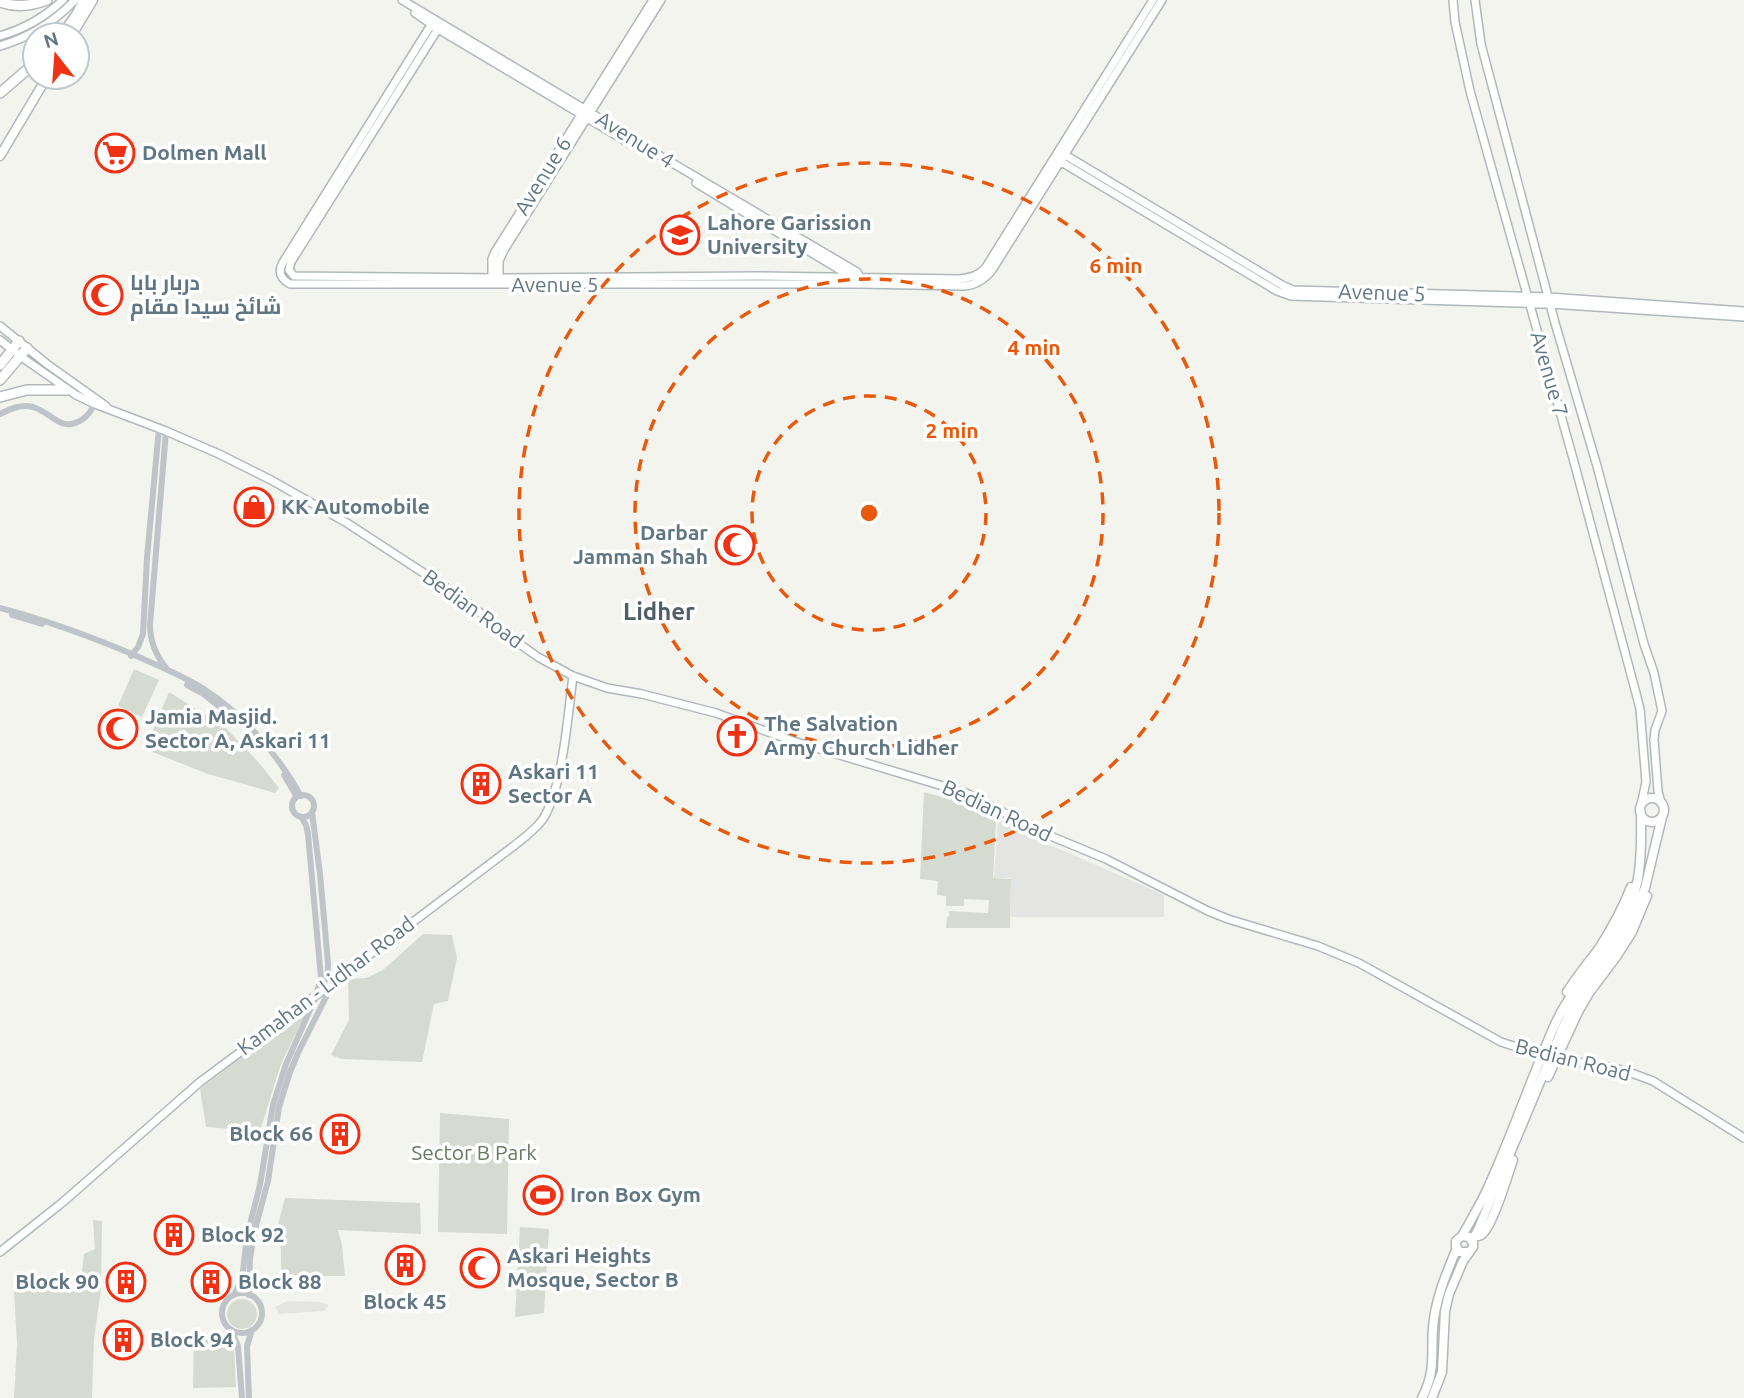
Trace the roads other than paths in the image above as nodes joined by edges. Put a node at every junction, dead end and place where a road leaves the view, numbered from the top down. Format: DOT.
graph roads {
  1 [pos="47,0"];
  2 [pos="63,0"];
  3 [pos="75,0"];
  4 [pos="82,0"];
  5 [pos="93,0"];
  6 [pos="393,0"];
  7 [pos="402,0"];
  8 [pos="653,0"];
  9 [pos="661,0"];
  10 [pos="1153,0"];
  11 [pos="1162,0"];
  12 [pos="1453,0"];
  13 [pos="1475,0"];
  14 [pos="0,2"];
  15 [pos="69,21"];
  16 [pos="80,21"];
  17 [pos="436,24"];
  18 [pos="0,36"];
  19 [pos="0,46"];
  20 [pos="21,75"];
  21 [pos="39,91"];
  22 [pos="0,93"];
  23 [pos="596,98"];
  24 [pos="570,107"];
  25 [pos="586,113"];
  26 [pos="602,123"];
  27 [pos="576,130"];
  28 [pos="0,156"];
  29 [pos="1059,156"];
  30 [pos="861,280"];
  31 [pos="851,281"];
  32 [pos="496,282"];
  33 [pos="1545,285"];
  34 [pos="1537,297"];
  35 [pos="1528,300"];
  36 [pos="1550,301"];
  37 [pos="1570,302"];
  38 [pos="1744,311"];
  39 [pos="1744,317"];
  40 [pos="0,327"];
  41 [pos="0,340"];
  42 [pos="19,341"];
  43 [pos="20,351"];
  44 [pos="0,365"];
  45 [pos="0,380"];
  46 [pos="71,392"];
  47 [pos="0,397"];
  48 [pos="93,400"];
  49 [pos="85,411"];
  50 [pos="0,414"];
  51 [pos="81,420"];
  52 [pos="162,429"];
  53 [pos="151,515"];
  54 [pos="160,515"];
  55 [pos="147,552"];
  56 [pos="156,553"];
  57 [pos="0,610"];
  58 [pos="146,625"];
  59 [pos="131,656"];
  60 [pos="153,662"];
  61 [pos="572,676"];
  62 [pos="299,796"];
  63 [pos="1661,803"];
  64 [pos="1641,809"];
  65 [pos="312,812"];
  66 [pos="300,817"];
  67 [pos="1661,817"];
  68 [pos="1657,838"];
  69 [pos="1642,846"];
  70 [pos="1537,1054"];
  71 [pos="1555,1058"];
  72 [pos="271,1133"];
  73 [pos="1744,1138"];
  74 [pos="1478,1208"];
  75 [pos="1462,1236"];
  76 [pos="1473,1238"];
  77 [pos="1457,1248"];
  78 [pos="0,1252"];
  79 [pos="1468,1252"];
  80 [pos="234,1295"];
  81 [pos="249,1295"];
  82 [pos="253,1330"];
  83 [pos="231,1331"];
  84 [pos="1443,1341"];
  85 [pos="1433,1346"];
  86 [pos="243,1398"];
  87 [pos="249,1398"];
  88 [pos="1422,1398"];
  89 [pos="1432,1398"];
  1 -- 14 [label="highway"];
  2 -- 18 [label="main road"];
  3 -- 19 [label="main road"];
  4 -- 15 [label="highway"];
  5 -- 16 [label="main road"];
  6 -- 17 [label="main road, Avenue 4"];
  7 -- 17 [label="main road, Avenue 4"];
  8 -- 23 [label="main road, Avenue 6"];
  9 -- 23 [label="main road, Avenue 6"];
  10 -- 29 [label="main road"];
  11 -- 29 [label="main road"];
  12 -- 35 [label="main road, Avenue 7"];
  13 -- 33 [label="main road, Avenue 7"];
  17 -- 24 [label="main road, Avenue 4"];
  17 -- 32 [label="main road, Avenue 5"];
  20 -- 22 [label="highway"];
  21 -- 28 [label="main road"];
  23 -- 24 [label="main road"];
  23 -- 25 [label="main road, Avenue 6"];
  23 -- 26 [label="main road"];
  24 -- 25 [label="main road, Avenue 4"];
  24 -- 27 [label="main road"];
  25 -- 26 [label="main road, Avenue 4"];
  25 -- 27 [label="main road, Avenue 6"];
  26 -- 27 [label="main road"];
  26 -- 30 [label="main road, Avenue 4"];
  26 -- 31 [label="main road, Avenue 4"];
  27 -- 32 [label="main road, Avenue 6"];
  29 -- 30 [label="main road, Avenue 5"];
  29 -- 35 [label="main road, Avenue 5"];
  30 -- 31 [label="main road, Avenue 5"];
  31 -- 32 [label="main road, Avenue 5"];
  33 -- 34 [label="main road"];
  33 -- 36 [label="main road, Avenue 7"];
  34 -- 35 [label="main road, Avenue 5"];
  34 -- 36 [label="main road, Avenue 5"];
  35 -- 36 [label="main road, Avenue 5"];
  35 -- 64 [label="main road, Avenue 7"];
  36 -- 37 [label="main road, Avenue 5"];
  36 -- 63 [label="main road, Avenue 7"];
  37 -- 38 [label="main road, Avenue 5"];
  37 -- 39 [label="main road, Avenue 5"];
  40 -- 42 [label="main road"];
  41 -- 43 [label="main road, Bedian Road"];
  42 -- 43 [label="highway"];
  43 -- 44 [label="highway"];
  43 -- 45 [label="highway"];
  43 -- 46 [label="main road, Bedian Road"];
  43 -- 48 [label="main road"];
  46 -- 47 [label="highway"];
  46 -- 48 [label="main road, Bedian Road"];
  46 -- 49 [label="main road"];
  48 -- 49 [label="street"];
  48 -- 51 [label="street"];
  48 -- 52 [label="main road, Bedian Road"];
  49 -- 51 [label="street"];
  50 -- 51 [label="street"];
  52 -- 53 [label="street"];
  52 -- 54 [label="street"];
  52 -- 61 [label="main road, Bedian Road"];
  53 -- 54 [label="street"];
  53 -- 55 [label="street"];
  54 -- 56 [label="street"];
  55 -- 56 [label="street"];
  55 -- 58 [label="street"];
  56 -- 58 [label="street"];
  57 -- 59 [label="street"];
  58 -- 59 [label="street"];
  58 -- 60 [label="street"];
  59 -- 60 [label="street"];
  60 -- 62 [label="street"];
  60 -- 62 [label="street"];
  61 -- 70 [label="main road, Bedian Road"];
  61 -- 78 [label="main road, Kamahan - Lidhar Road, bridge"];
  62 -- 65 [label="street"];
  62 -- 66 [label="street"];
  63 -- 64 [label="main road"];
  63 -- 67 [label="main road"];
  64 -- 67 [label="main road"];
  64 -- 69 [label="main road"];
  65 -- 66 [label="street"];
  65 -- 72 [label="street"];
  66 -- 72 [label="street"];
  67 -- 68 [label="main road"];
  68 -- 71 [label="main road"];
  68 -- 76 [label="main road"];
  69 -- 70 [label="main road"];
  69 -- 74 [label="main road"];
  70 -- 71 [label="main road, Bedian Road, bridge"];
  70 -- 74 [label="main road"];
  71 -- 73 [label="main road, Bedian Road"];
  71 -- 76 [label="main road"];
  72 -- 80 [label="street"];
  72 -- 81 [label="street"];
  74 -- 75 [label="main road"];
  75 -- 76 [label="main road"];
  75 -- 77 [label="main road"];
  76 -- 79 [label="main road"];
  77 -- 79 [label="main road"];
  77 -- 85 [label="main road"];
  79 -- 84 [label="main road"];
  80 -- 81 [label="street"];
  80 -- 83 [label="street"];
  81 -- 82 [label="street"];
  82 -- 83 [label="street"];
  82 -- 87 [label="street"];
  83 -- 86 [label="street"];
  84 -- 85 [label="main road"];
  84 -- 89 [label="main road"];
  85 -- 88 [label="main road"];
}
